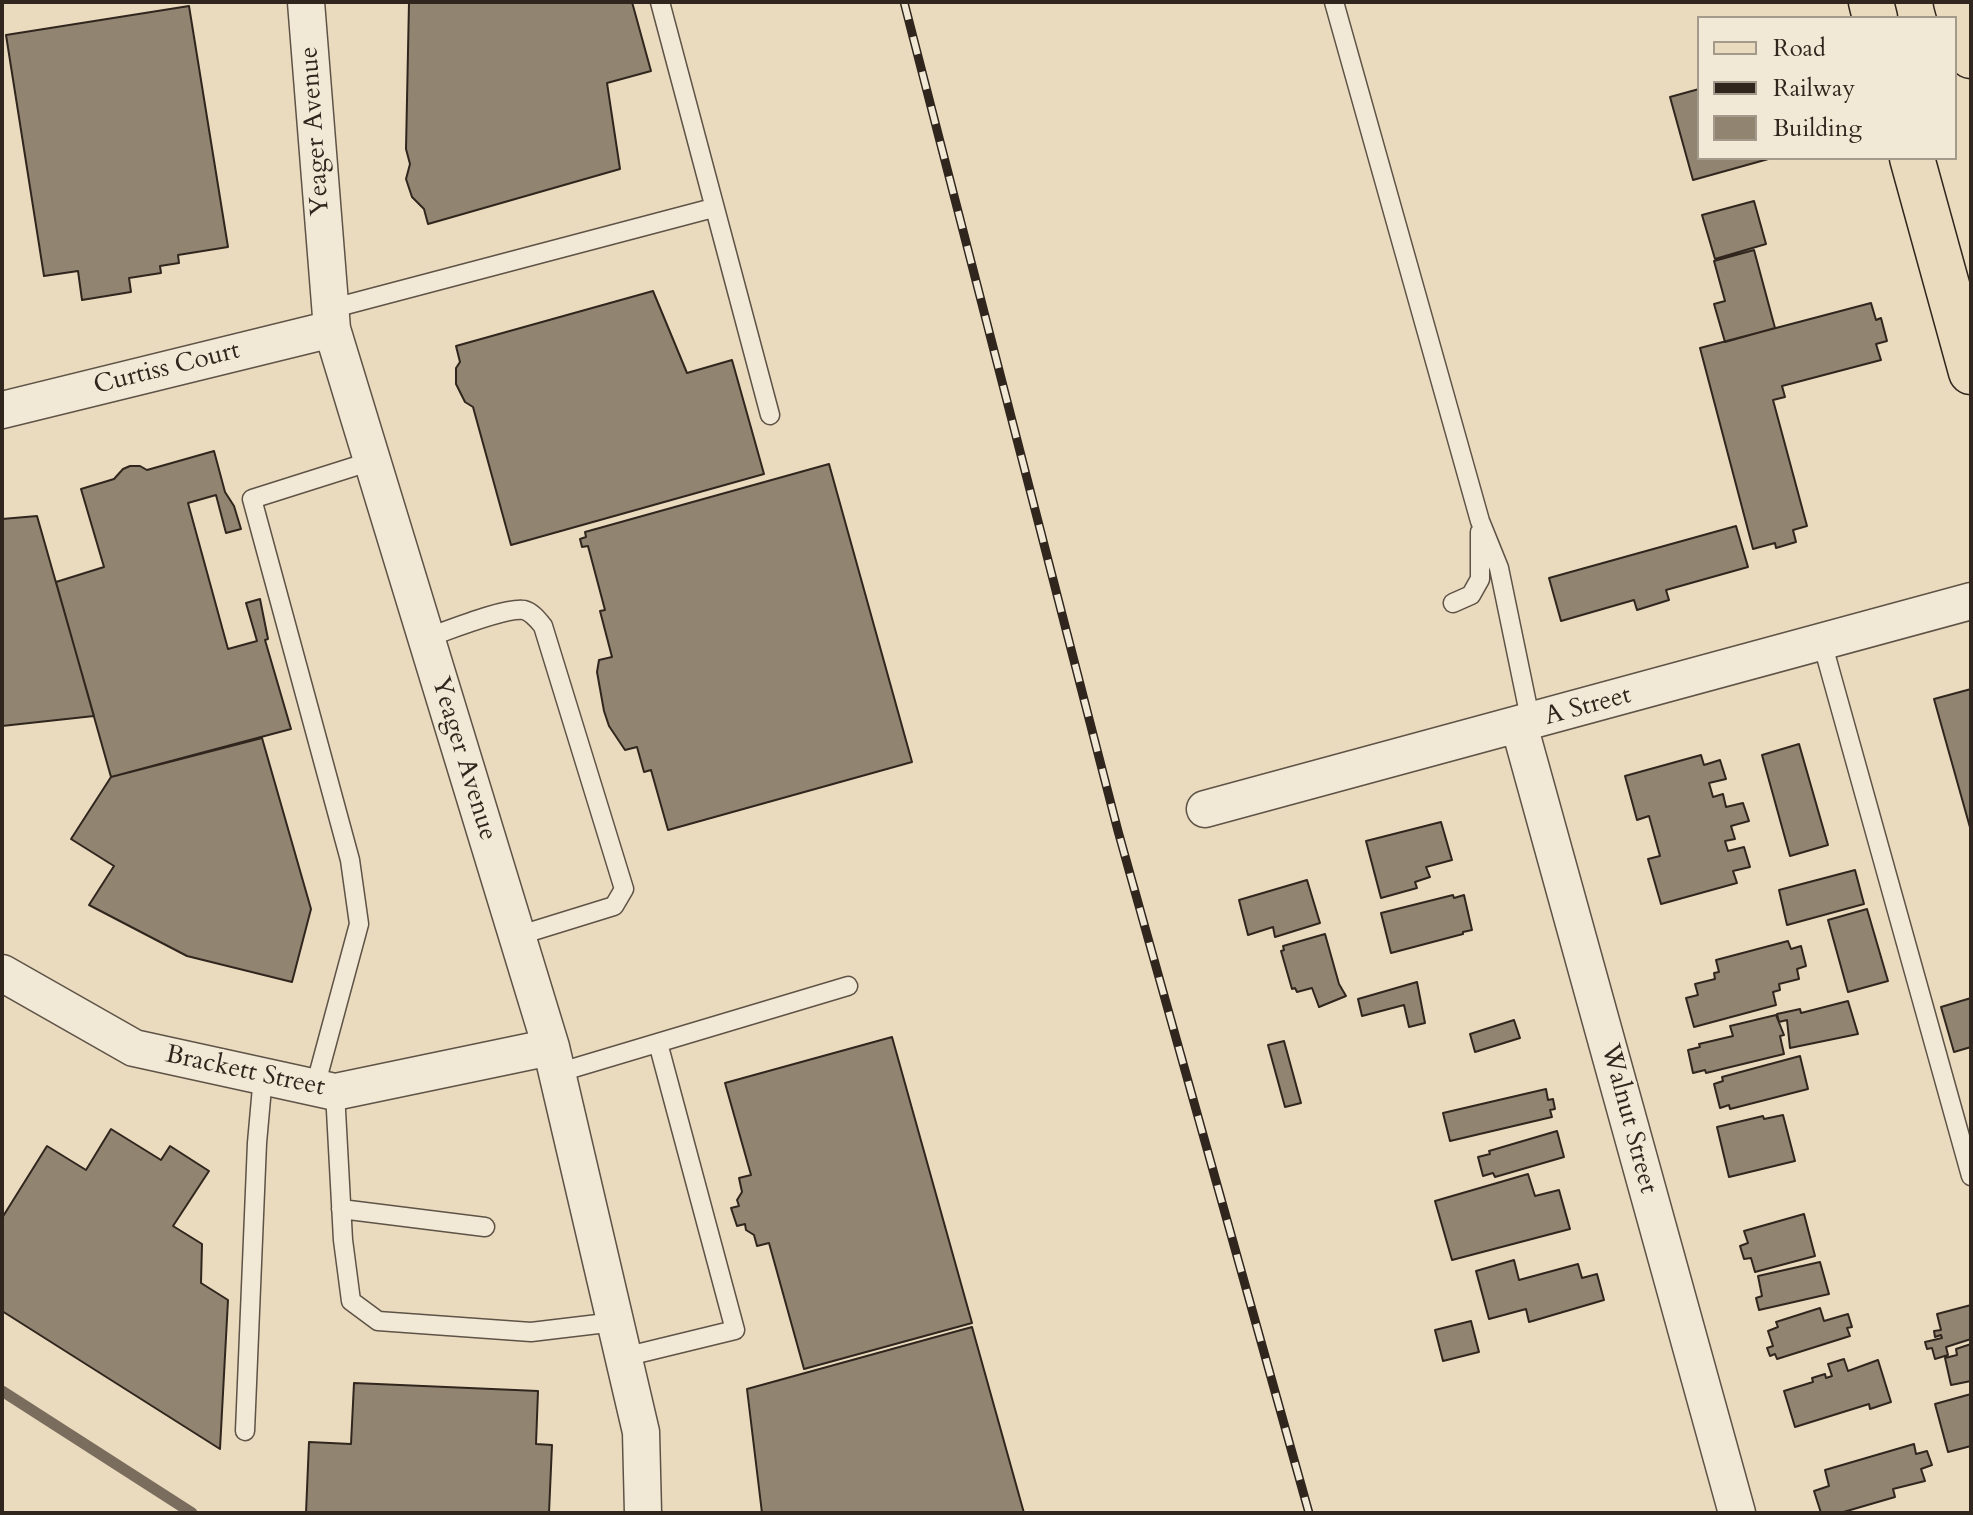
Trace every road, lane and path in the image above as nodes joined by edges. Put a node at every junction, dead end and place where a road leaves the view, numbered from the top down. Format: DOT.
graph roads {
  1 [pos="306,2"];
  2 [pos="660,2"];
  3 [pos="1334,2"];
  4 [pos="1956,2"];
  5 [pos="1971,56"];
  6 [pos="1914,160"];
  7 [pos="1914,160"];
  8 [pos="713,208"];
  9 [pos="1971,266"];
  10 [pos="331,319"];
  11 [pos="1971,372"];
  12 [pos="2,410"];
  13 [pos="770,415"];
  14 [pos="372,461"];
  15 [pos="1480,521"];
  16 [pos="1971,601"];
  17 [pos="1453,603"];
  18 [pos="426,638"];
  19 [pos="1822,642"];
  20 [pos="1525,724"];
  21 [pos="1205,809"];
  22 [pos="517,936"];
  23 [pos="2,973"];
  24 [pos="848,986"];
  25 [pos="658,1043"];
  26 [pos="554,1060"];
  27 [pos="263,1076"];
  28 [pos="325,1090"];
  29 [pos="1971,1176"];
  30 [pos="341,1209"];
  31 [pos="485,1227"];
  32 [pos="615,1322"];
  33 [pos="624,1357"];
  34 [pos="245,1431"];
  35 [pos="643,1513"];
  36 [pos="1737,1513"];
  1 -- 10 [label="street, Yeager Avenue"];
  2 -- 8 [label="lane"];
  3 -- 15 [label="lane"];
  4 -- 5 [label="main road"];
  6 -- 9 [label="main road"];
  7 -- 11 [label="main road"];
  8 -- 10 [label="lane"];
  8 -- 13 [label="lane"];
  10 -- 12 [label="street, Curtiss Court"];
  10 -- 14 [label="street, Yeager Avenue"];
  14 -- 18 [label="street, Yeager Avenue"];
  14 -- 28 [label="lane"];
  15 -- 17 [label="lane"];
  15 -- 20 [label="lane"];
  16 -- 19 [label="street, A Street"];
  18 -- 22 [label="street, Yeager Avenue"];
  18 -- 22 [label="lane"];
  19 -- 20 [label="street, A Street"];
  19 -- 29 [label="lane"];
  20 -- 21 [label="street, A Street"];
  20 -- 36 [label="street, Walnut Street"];
  22 -- 26 [label="street, Yeager Avenue"];
  23 -- 27 [label="street, Brackett Street"];
  24 -- 25 [label="lane"];
  25 -- 26 [label="lane"];
  25 -- 33 [label="lane"];
  26 -- 28 [label="street, Brackett Street"];
  26 -- 32 [label="street, Yeager Avenue"];
  27 -- 28 [label="street, Brackett Street"];
  27 -- 34 [label="lane"];
  28 -- 30 [label="lane"];
  30 -- 31 [label="lane"];
  30 -- 32 [label="lane"];
  32 -- 33 [label="street, Yeager Avenue"];
  33 -- 35 [label="street, Yeager Avenue"];
}
